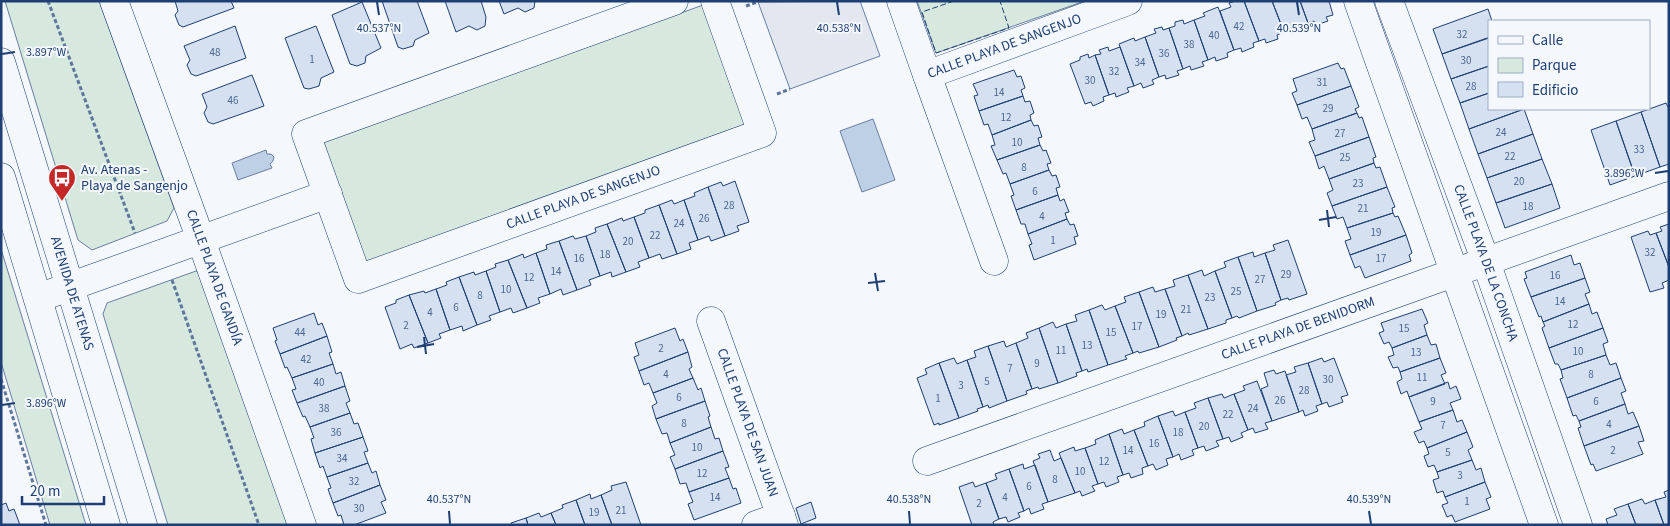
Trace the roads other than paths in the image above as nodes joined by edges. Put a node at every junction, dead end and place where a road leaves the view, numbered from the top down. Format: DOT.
graph roads {
  1 [pos="114,1"];
  2 [pos="674,1"];
  3 [pos="715,1"];
  4 [pos="901,1"];
  5 [pos="1128,1"];
  6 [pos="1358,1"];
  7 [pos="1389,1"];
  8 [pos="1,62"];
  9 [pos="927,75"];
  10 [pos="1,177"];
  11 [pos="328,194"];
  12 [pos="1669,196"];
  13 [pos="201,240"];
  14 [pos="994,261"];
  15 [pos="1486,262"];
  16 [pos="1453,274"];
  17 [pos="70,287"];
  18 [pos="38,298"];
  19 [pos="711,321"];
  20 [pos="926,461"];
  21 [pos="773,522"];
  22 [pos="106,525"];
  23 [pos="143,525"];
  24 [pos="302,525"];
  25 [pos="1544,525"];
  26 [pos="1578,525"];
  1 -- 13 [label="street, CALLE PLAYA DE GANDÍA"];
  2 -- 11 [label="street, CALLE PLAYA DE SANGENJO"];
  3 -- 11 [label="street, CALLE PLAYA DE SANGENJO"];
  4 -- 9 [label="street, CALLE PLAYA DE SANGENJO"];
  5 -- 9 [label="street, CALLE PLAYA DE SANGENJO"];
  6 -- 16 [label="street"];
  7 -- 15 [label="street, CALLE PLAYA DE LA CONCHA"];
  8 -- 17 [label="street, AVENIDA DE ATENAS"];
  9 -- 14 [label="street"];
  10 -- 18 [label="street"];
  11 -- 13 [label="street"];
  12 -- 15 [label="street, CALLE PLAYA DE BENIDORM"];
  13 -- 17 [label="street"];
  13 -- 24 [label="street, CALLE PLAYA DE GANDÍA"];
  15 -- 16 [label="street, CALLE PLAYA DE BENIDORM"];
  15 -- 26 [label="street, CALLE PLAYA DE LA CONCHA"];
  16 -- 20 [label="street, CALLE PLAYA DE BENIDORM"];
  16 -- 25 [label="street"];
  17 -- 18 [label="street"];
  17 -- 23 [label="street, AVENIDA DE ATENAS"];
  18 -- 22 [label="street"];
  19 -- 21 [label="street, CALLE PLAYA DE SAN JUAN"];
}
